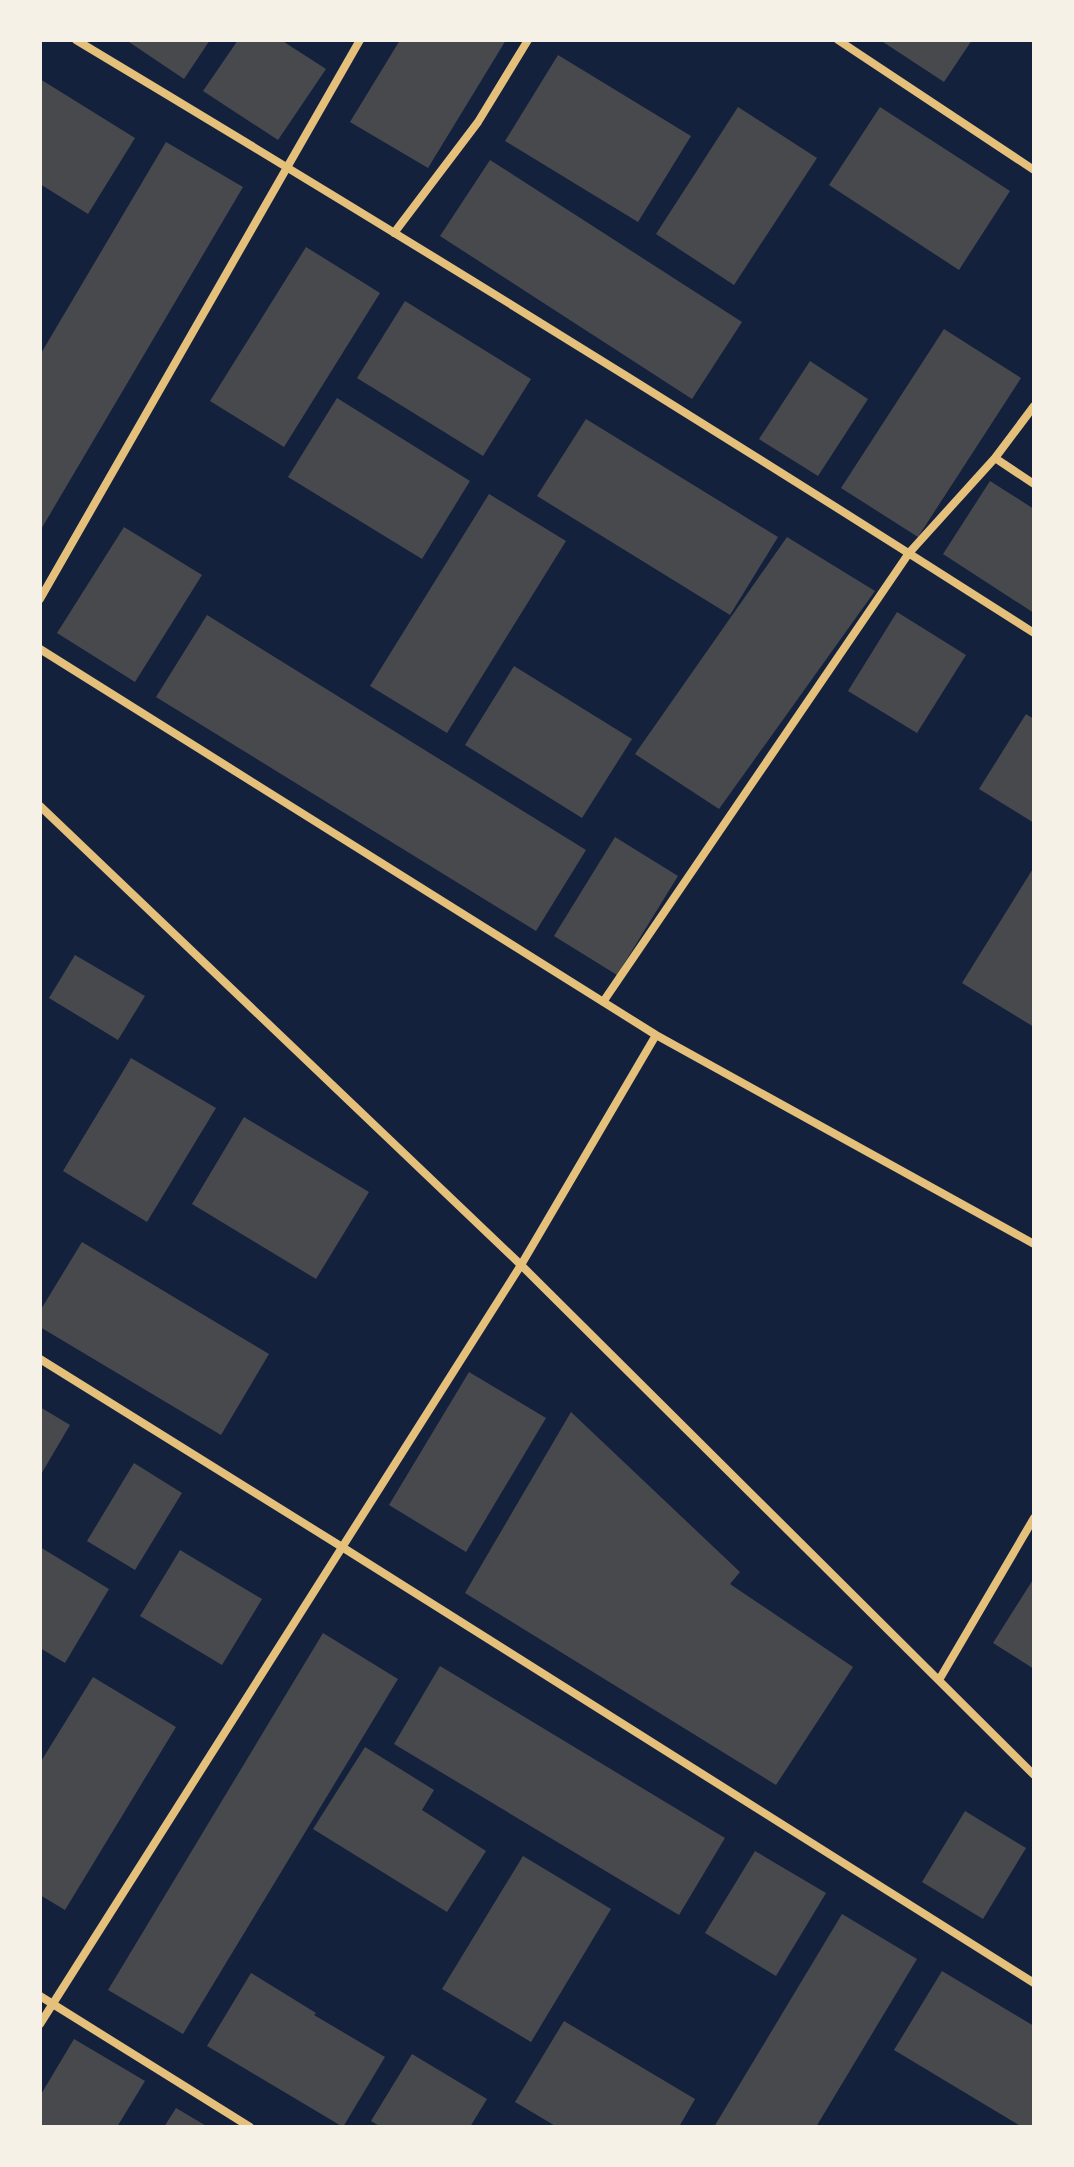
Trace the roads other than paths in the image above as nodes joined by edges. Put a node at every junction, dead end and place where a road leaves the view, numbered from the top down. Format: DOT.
graph roads {
  1 [pos="76,40"];
  2 [pos="360,40"];
  3 [pos="528,40"];
  4 [pos="838,40"];
  5 [pos="287,167"];
  6 [pos="1034,170"];
  7 [pos="394,233"];
  8 [pos="1034,406"];
  9 [pos="995,458"];
  10 [pos="1034,484"];
  11 [pos="909,553"];
  12 [pos="40,599"];
  13 [pos="1034,633"];
  14 [pos="40,649"];
  15 [pos="40,806"];
  16 [pos="603,1002"];
  17 [pos="656,1035"];
  18 [pos="1034,1244"];
  19 [pos="521,1265"];
  20 [pos="40,1359"];
  21 [pos="1034,1518"];
  22 [pos="342,1547"];
  23 [pos="939,1680"];
  24 [pos="1034,1775"];
  25 [pos="1034,1983"];
  26 [pos="40,1996"];
  27 [pos="52,2004"];
  28 [pos="40,2024"];
  29 [pos="250,2127"];
  1 -- 5 [label="street"];
  2 -- 5 [label="street"];
  3 -- 7 [label="street"];
  4 -- 6 [label="street"];
  5 -- 7 [label="street"];
  5 -- 12 [label="street"];
  7 -- 11 [label="street"];
  8 -- 9 [label="street"];
  9 -- 10 [label="street"];
  9 -- 11 [label="street"];
  11 -- 13 [label="street"];
  11 -- 16 [label="street"];
  14 -- 16 [label="street"];
  15 -- 19 [label="street"];
  16 -- 17 [label="street"];
  17 -- 18 [label="street"];
  17 -- 19 [label="street"];
  19 -- 22 [label="street"];
  19 -- 23 [label="street"];
  20 -- 22 [label="street"];
  21 -- 23 [label="street"];
  22 -- 25 [label="street"];
  22 -- 27 [label="street"];
  23 -- 24 [label="street"];
  26 -- 27 [label="street"];
  27 -- 28 [label="street"];
  27 -- 29 [label="street"];
}
